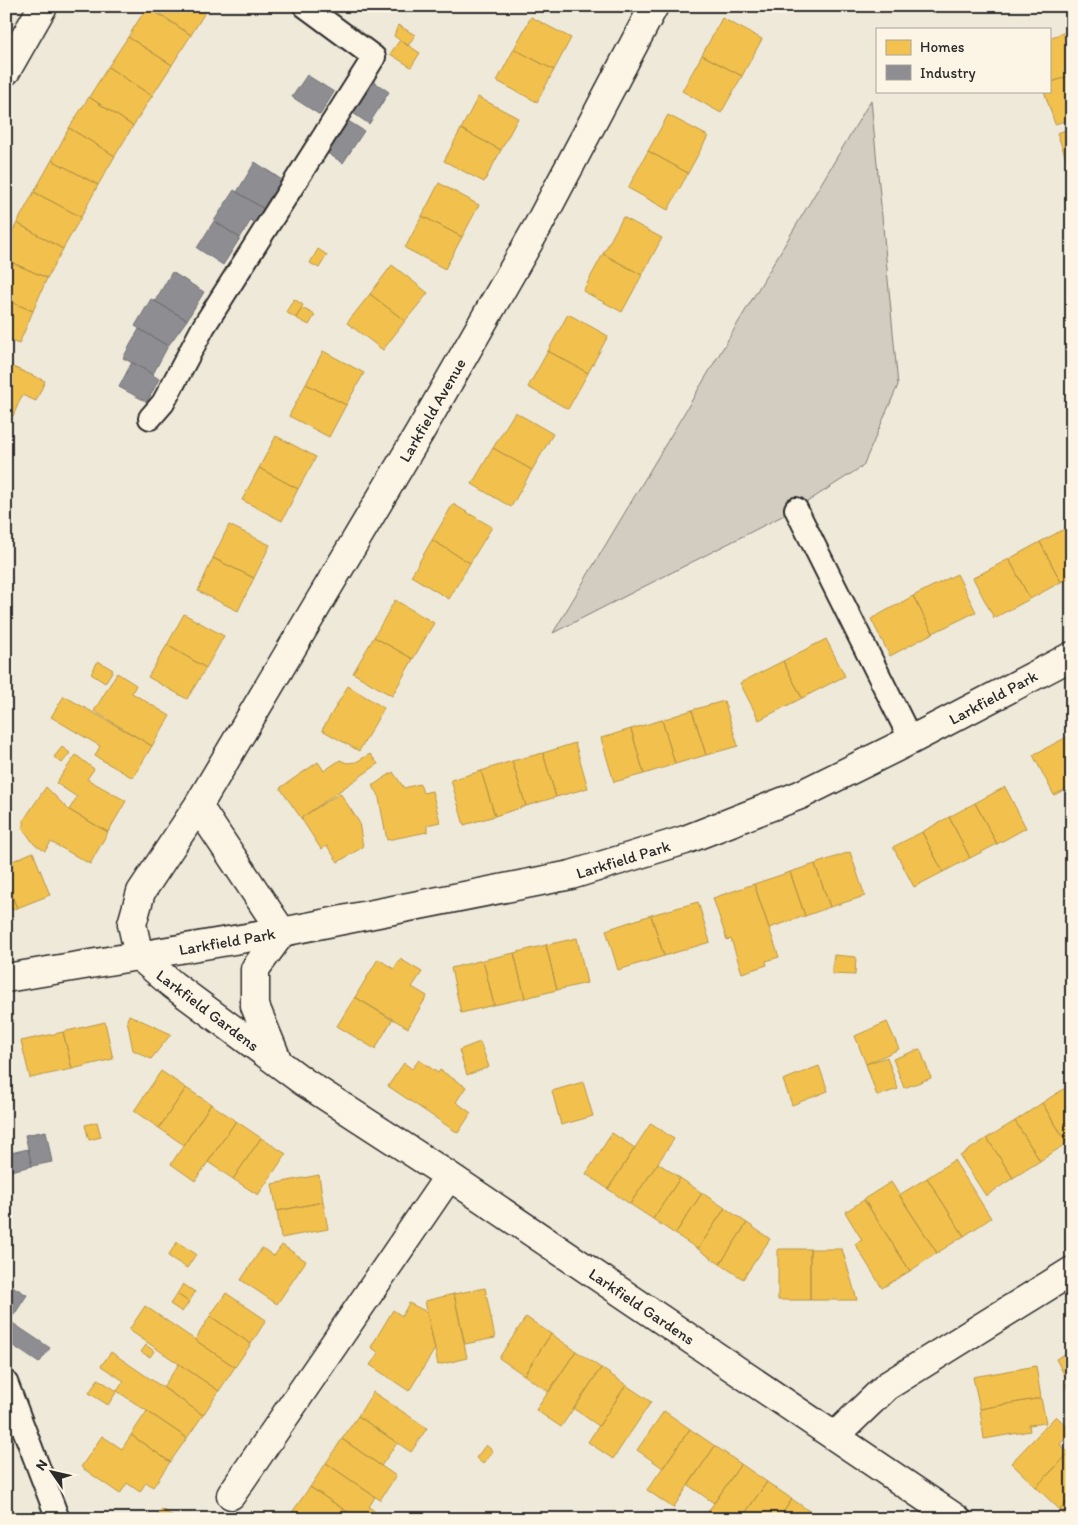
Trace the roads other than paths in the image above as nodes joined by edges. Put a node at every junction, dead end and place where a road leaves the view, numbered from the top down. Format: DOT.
graph roads {
  1 [pos="43,6"];
  2 [pos="305,6"];
  3 [pos="654,6"];
  4 [pos="6,71"];
  5 [pos="150,418"];
  6 [pos="796,509"];
  7 [pos="1072,656"];
  8 [pos="911,740"];
  9 [pos="198,806"];
  10 [pos="282,932"];
  11 [pos="139,956"];
  12 [pos="6,978"];
  13 [pos="278,1062"];
  14 [pos="449,1176"];
  15 [pos="1072,1271"];
  16 [pos="6,1382"];
  17 [pos="835,1436"];
  18 [pos="231,1495"];
  19 [pos="58,1519"];
  20 [pos="957,1519"];
  1 -- 4 [label="street"];
  2 -- 5 [label="lane"];
  3 -- 9 [label="street, Larkfield Avenue"];
  6 -- 8 [label="lane"];
  7 -- 8 [label="street, Larkfield Park"];
  8 -- 10 [label="street, Larkfield Park"];
  9 -- 10 [label="street"];
  9 -- 11 [label="street, Larkfield Avenue"];
  10 -- 11 [label="street, Larkfield Park"];
  10 -- 13 [label="street, Larkfield Gardens"];
  11 -- 12 [label="street"];
  11 -- 13 [label="street, Larkfield Gardens"];
  13 -- 14 [label="street, Larkfield Gardens"];
  14 -- 17 [label="street, Larkfield Gardens"];
  14 -- 18 [label="street"];
  15 -- 17 [label="street"];
  16 -- 19 [label="lane"];
  17 -- 20 [label="street, Larkfield Gardens"];
}
